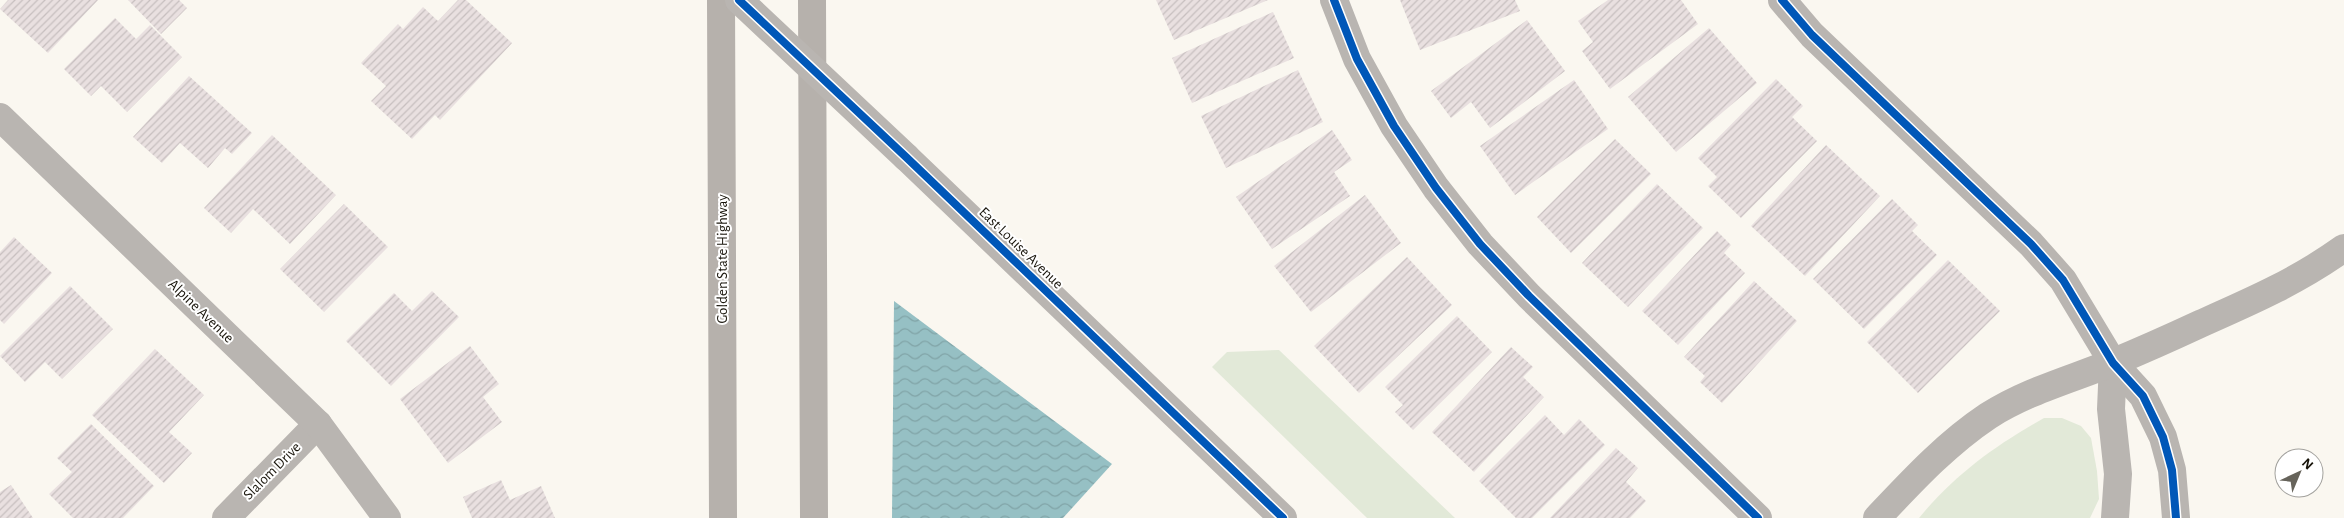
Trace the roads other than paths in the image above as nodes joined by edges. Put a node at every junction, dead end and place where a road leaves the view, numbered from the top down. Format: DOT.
graph roads {
  1 [pos="721,0"];
  2 [pos="739,0"];
  3 [pos="812,0"];
  4 [pos="1334,0"];
  5 [pos="1782,0"];
  6 [pos="0,117"];
  7 [pos="2344,248"];
  8 [pos="2113,363"];
  9 [pos="318,424"];
  10 [pos="226,518"];
  11 [pos="387,518"];
  12 [pos="723,518"];
  13 [pos="814,518"];
  14 [pos="1283,518"];
  15 [pos="1758,518"];
  16 [pos="1877,518"];
  17 [pos="2115,518"];
  18 [pos="2176,518"];
  1 -- 12 [label="highway, Golden State Highway"];
  2 -- 14 [label="street, East Louise Avenue, bridge"];
  3 -- 13 [label="highway"];
  4 -- 15 [label="street"];
  5 -- 8 [label="street"];
  6 -- 9 [label="street, Alpine Avenue"];
  7 -- 8 [label="street"];
  8 -- 16 [label="street"];
  8 -- 17 [label="street"];
  8 -- 18 [label="street"];
  9 -- 10 [label="street, Slalom Drive"];
  9 -- 11 [label="street, Alpine Avenue"];
}
